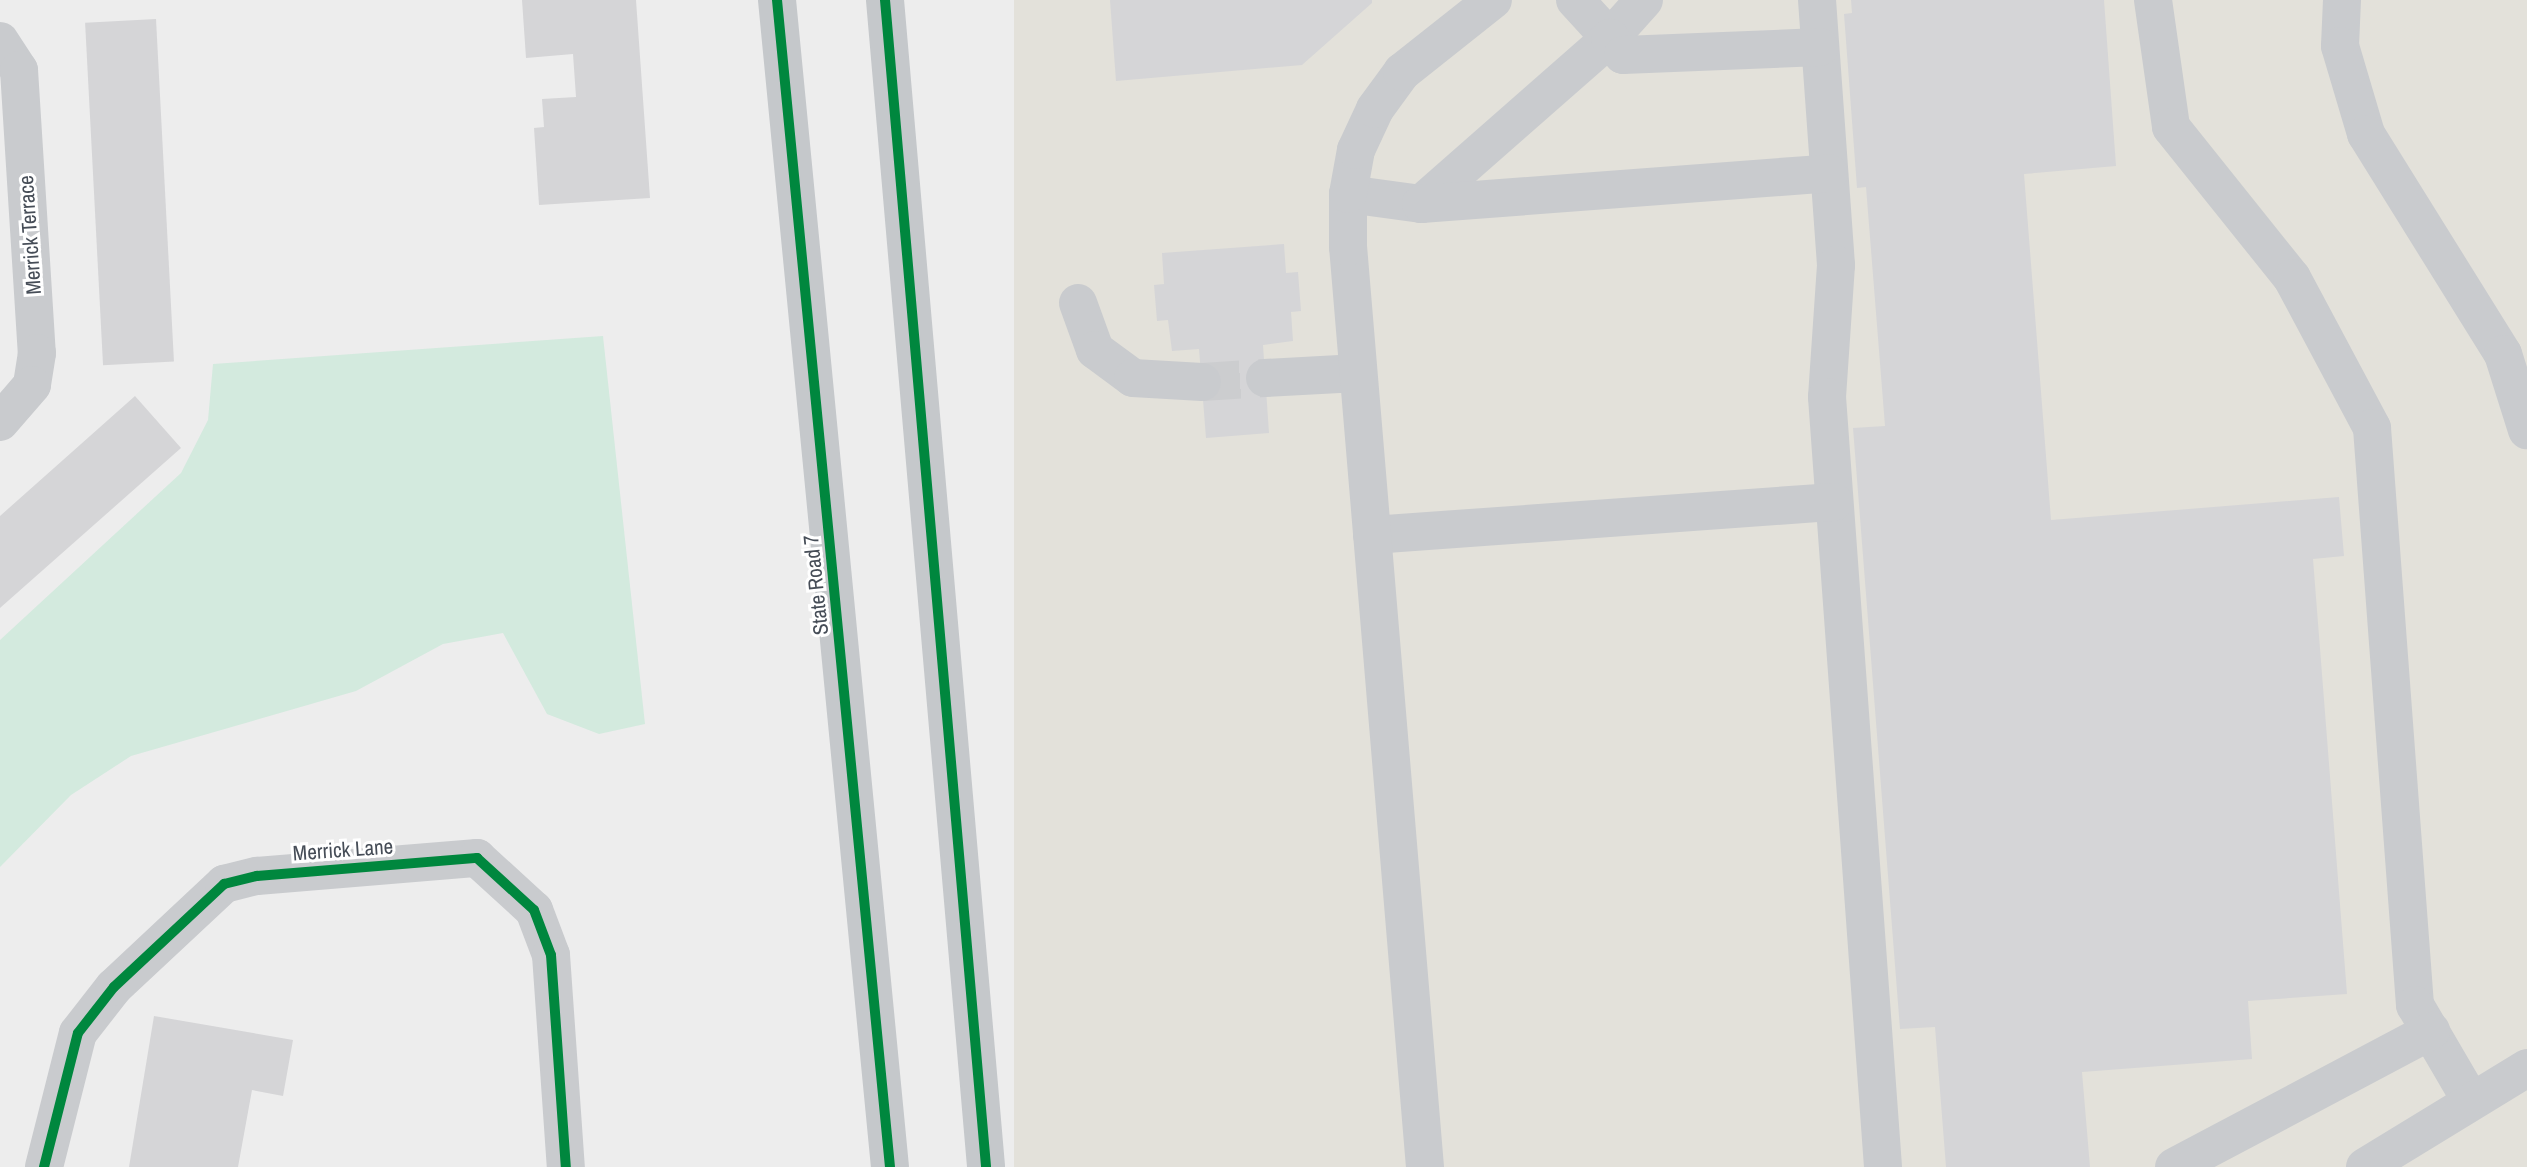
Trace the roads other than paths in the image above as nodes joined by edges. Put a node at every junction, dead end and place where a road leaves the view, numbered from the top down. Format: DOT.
graph roads {
  1 [pos="777,0"];
  2 [pos="885,0"];
  3 [pos="1493,0"];
  4 [pos="1575,0"];
  5 [pos="1644,0"];
  6 [pos="1817,0"];
  7 [pos="2153,0"];
  8 [pos="2342,0"];
  9 [pos="1610,38"];
  10 [pos="0,41"];
  11 [pos="1820,47"];
  12 [pos="1829,173"];
  13 [pos="1348,194"];
  14 [pos="1421,204"];
  15 [pos="1078,303"];
  16 [pos="1359,373"];
  17 [pos="1265,378"];
  18 [pos="1202,382"];
  19 [pos="0,422"];
  20 [pos="2527,430"];
  21 [pos="1835,502"];
  22 [pos="1372,535"];
  23 [pos="2431,1031"];
  24 [pos="2527,1068"];
  25 [pos="2470,1099"];
  26 [pos="44,1167"];
  27 [pos="566,1167"];
  28 [pos="890,1167"];
  29 [pos="986,1167"];
  30 [pos="1425,1167"];
  31 [pos="1883,1167"];
  32 [pos="2174,1167"];
  33 [pos="2365,1167"];
  1 -- 28 [label="main road, State Road 7"];
  2 -- 29 [label="main road"];
  3 -- 13 [label="street"];
  4 -- 9 [label="street"];
  5 -- 9 [label="street"];
  6 -- 11 [label="street"];
  7 -- 23 [label="street"];
  8 -- 20 [label="street"];
  9 -- 11 [label="street"];
  9 -- 14 [label="street"];
  10 -- 19 [label="street, Merrick Terrace"];
  11 -- 12 [label="street"];
  12 -- 14 [label="street"];
  12 -- 21 [label="street"];
  13 -- 14 [label="street"];
  13 -- 16 [label="street"];
  15 -- 18 [label="street"];
  16 -- 17 [label="street"];
  16 -- 22 [label="street"];
  21 -- 22 [label="street"];
  21 -- 31 [label="street"];
  22 -- 30 [label="street"];
  23 -- 25 [label="street"];
  23 -- 32 [label="street"];
  24 -- 25 [label="street"];
  25 -- 33 [label="street"];
  26 -- 27 [label="street, Merrick Lane"];
}
